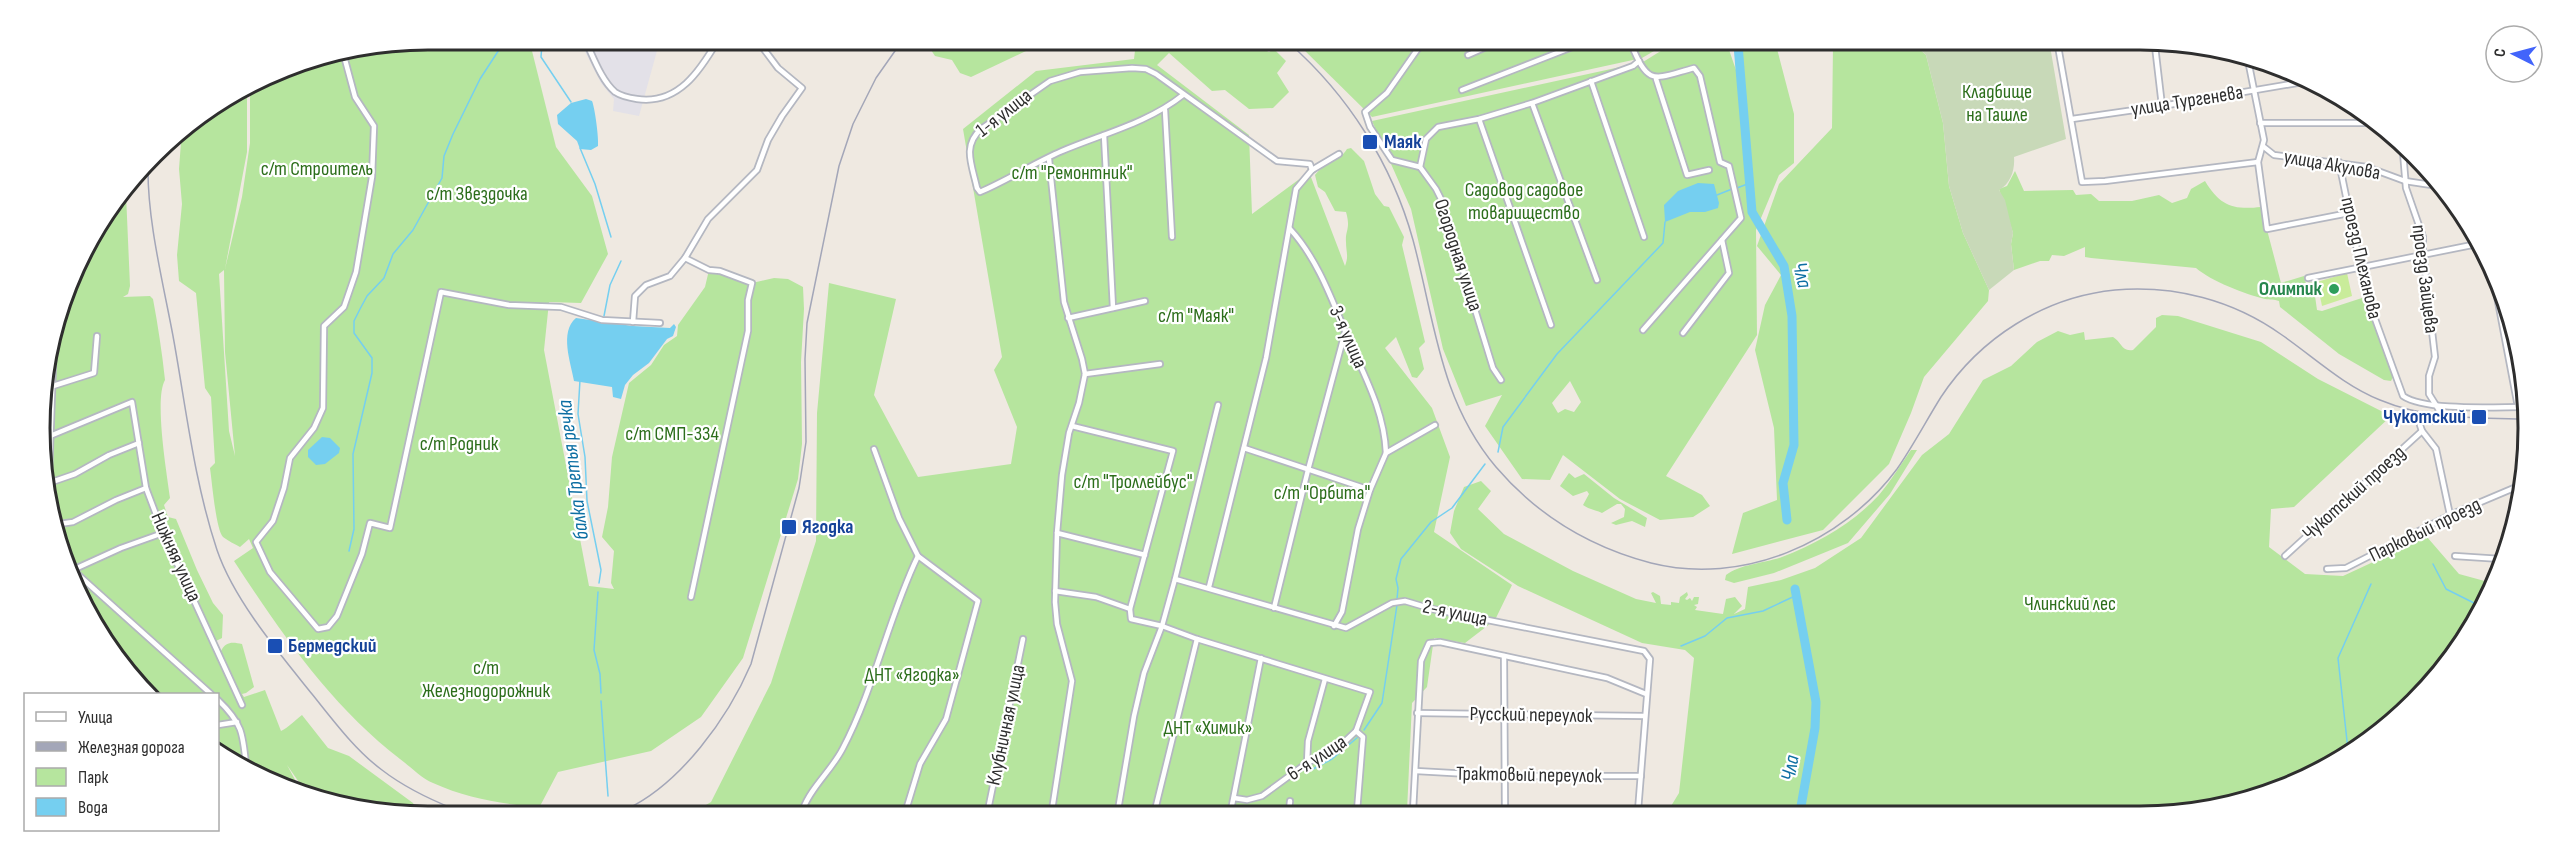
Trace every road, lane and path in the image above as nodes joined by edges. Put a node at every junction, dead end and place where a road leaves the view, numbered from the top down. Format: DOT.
graph roads {
  1 [pos="590,50"];
  2 [pos="711,50"];
  3 [pos="764,50"];
  4 [pos="1417,50"];
  5 [pos="1480,50"];
  6 [pos="1565,50"];
  7 [pos="1634,50"];
  8 [pos="2059,50"];
  9 [pos="2156,50"];
  10 [pos="1468,55"];
  11 [pos="345,59"];
  12 [pos="1639,62"];
  13 [pos="2249,66"];
  14 [pos="1656,79"];
  15 [pos="1591,81"];
  16 [pos="2297,83"];
  17 [pos="1462,90"];
  18 [pos="2253,91"];
  19 [pos="1183,95"];
  20 [pos="1532,103"];
  21 [pos="2162,106"];
  22 [pos="1165,110"];
  23 [pos="1479,119"];
  24 [pos="2072,119"];
  25 [pos="2260,123"];
  26 [pos="2364,123"];
  27 [pos="1104,135"];
  28 [pos="2264,147"];
  29 [pos="1339,154"];
  30 [pos="2403,156"];
  31 [pos="1049,159"];
  32 [pos="2258,162"];
  33 [pos="2339,162"];
  34 [pos="1420,167"];
  35 [pos="1312,170"];
  36 [pos="1709,170"];
  37 [pos="2405,181"];
  38 [pos="2430,185"];
  39 [pos="2349,213"];
  40 [pos="1290,229"];
  41 [pos="1172,237"];
  42 [pos="1644,237"];
  43 [pos="1722,240"];
  44 [pos="2471,245"];
  45 [pos="2423,253"];
  46 [pos="685,258"];
  47 [pos="2359,267"];
  48 [pos="2308,278"];
  49 [pos="1597,280"];
  50 [pos="1145,301"];
  51 [pos="1113,308"];
  52 [pos="2501,315"];
  53 [pos="1068,318"];
  54 [pos="633,322"];
  55 [pos="660,323"];
  56 [pos="1551,325"];
  57 [pos="1644,330"];
  58 [pos="1345,332"];
  59 [pos="1683,333"];
  60 [pos="96,336"];
  61 [pos="1160,364"];
  62 [pos="1085,374"];
  63 [pos="53,377"];
  64 [pos="1501,380"];
  65 [pos="53,386"];
  66 [pos="2516,390"];
  67 [pos="1218,405"];
  68 [pos="2435,405"];
  69 [pos="2518,407"];
  70 [pos="1436,424"];
  71 [pos="1072,426"];
  72 [pos="2422,431"];
  73 [pos="50,436"];
  74 [pos="139,443"];
  75 [pos="1244,448"];
  76 [pos="874,449"];
  77 [pos="1386,453"];
  78 [pos="1308,470"];
  79 [pos="54,481"];
  80 [pos="146,488"];
  81 [pos="2513,488"];
  82 [pos="1370,489"];
  83 [pos="2450,515"];
  84 [pos="62,524"];
  85 [pos="163,533"];
  86 [pos="1057,533"];
  87 [pos="1145,555"];
  88 [pos="918,556"];
  89 [pos="2285,556"];
  90 [pos="2455,556"];
  91 [pos="2495,559"];
  92 [pos="77,568"];
  93 [pos="2327,569"];
  94 [pos="80,576"];
  95 [pos="1175,579"];
  96 [pos="1209,588"];
  97 [pos="1054,591"];
  98 [pos="691,597"];
  99 [pos="1274,608"];
  100 [pos="1130,609"];
  101 [pos="1162,626"];
  102 [pos="1334,626"];
  103 [pos="1023,639"];
  104 [pos="1197,639"];
  105 [pos="1504,656"];
  106 [pos="1261,658"];
  107 [pos="1324,679"];
  108 [pos="211,693"];
  109 [pos="1646,694"];
  110 [pos="219,701"];
  111 [pos="242,705"];
  112 [pos="1417,713"];
  113 [pos="1505,716"];
  114 [pos="1645,716"];
  115 [pos="237,722"];
  116 [pos="219,725"];
  117 [pos="1356,730"];
  118 [pos="245,759"];
  119 [pos="1307,763"];
  120 [pos="1416,771"];
  121 [pos="1505,776"];
  122 [pos="1641,777"];
  123 [pos="1234,798"];
  124 [pos="1290,801"];
  125 [pos="805,806"];
  126 [pos="907,806"];
  127 [pos="989,806"];
  128 [pos="1053,806"];
  129 [pos="1119,806"];
  130 [pos="1156,806"];
  131 [pos="1232,806"];
  132 [pos="1290,806"];
  133 [pos="1357,806"];
  134 [pos="1413,806"];
  135 [pos="1505,806"];
  136 [pos="1638,806"];
  1 -- 2 [label="street"];
  3 -- 46 [label="street"];
  4 -- 34 [label="street"];
  5 -- 10 [label="street"];
  6 -- 17 [label="street"];
  7 -- 12 [label="street"];
  8 -- 24 [label="street"];
  9 -- 21 [label="street"];
  11 -- 54 [label="street"];
  12 -- 14 [label="street"];
  12 -- 15 [label="street"];
  13 -- 18 [label="street"];
  14 -- 36 [label="street"];
  14 -- 43 [label="street"];
  15 -- 20 [label="street"];
  15 -- 42 [label="street"];
  16 -- 18 [label="street, улица Тургенева"];
  18 -- 21 [label="street, улица Тургенева"];
  18 -- 25 [label="street"];
  19 -- 22 [label="street, 1-я улица"];
  19 -- 31 [label="street, 1-я улица"];
  19 -- 35 [label="street, 1-я улица"];
  20 -- 23 [label="street"];
  20 -- 49 [label="street"];
  21 -- 24 [label="street, улица Тургенева"];
  22 -- 27 [label="street, 1-я улица"];
  22 -- 41 [label="street"];
  23 -- 34 [label="street"];
  23 -- 56 [label="street"];
  24 -- 32 [label="street, улица Акулова"];
  25 -- 26 [label="street"];
  25 -- 28 [label="street"];
  27 -- 31 [label="street, 1-я улица"];
  27 -- 51 [label="street"];
  28 -- 32 [label="street"];
  28 -- 33 [label="street, улица Акулова"];
  29 -- 35 [label="street"];
  30 -- 37 [label="street, проезд Зайцева"];
  31 -- 53 [label="street"];
  32 -- 39 [label="street"];
  33 -- 37 [label="street, улица Акулова"];
  33 -- 39 [label="street, проезд Плеханова"];
  34 -- 64 [label="street, Огородная улица"];
  35 -- 40 [label="street"];
  37 -- 38 [label="street, улица Акулова"];
  37 -- 45 [label="street, проезд Зайцева"];
  39 -- 47 [label="street, проезд Плеханова"];
  40 -- 58 [label="street, 3-я улица"];
  40 -- 75 [label="street"];
  43 -- 57 [label="street"];
  43 -- 59 [label="street"];
  44 -- 45 [label="street"];
  45 -- 47 [label="street"];
  45 -- 68 [label="street, проезд Зайцева"];
  46 -- 54 [label="street"];
  46 -- 98 [label="street"];
  47 -- 48 [label="street"];
  47 -- 68 [label="street, проезд Плеханова"];
  50 -- 51 [label="street"];
  51 -- 53 [label="street"];
  52 -- 66 [label="street"];
  53 -- 62 [label="street"];
  54 -- 55 [label="street"];
  58 -- 77 [label="street, 3-я улица"];
  58 -- 78 [label="street"];
  60 -- 65 [label="street"];
  61 -- 62 [label="street"];
  62 -- 71 [label="street"];
  63 -- 65 [label="street"];
  65 -- 73 [label="street"];
  67 -- 95 [label="street"];
  68 -- 69 [label="street"];
  68 -- 72 [label="street, Чукотский проезд"];
  70 -- 77 [label="street"];
  71 -- 86 [label="street"];
  71 -- 87 [label="street"];
  72 -- 83 [label="street, Чукотский проезд"];
  72 -- 89 [label="street, Чукотский проезд"];
  73 -- 74 [label="street, Нижняя улица"];
  74 -- 79 [label="street"];
  74 -- 80 [label="street, Нижняя улица"];
  75 -- 78 [label="street"];
  75 -- 96 [label="street"];
  76 -- 88 [label="street"];
  77 -- 82 [label="street"];
  78 -- 82 [label="street"];
  78 -- 99 [label="street"];
  80 -- 84 [label="street"];
  80 -- 85 [label="street, Нижняя улица"];
  81 -- 83 [label="street, Парковый проезд"];
  82 -- 102 [label="street"];
  83 -- 93 [label="street, Парковый проезд"];
  85 -- 92 [label="street"];
  85 -- 111 [label="street, Нижняя улица"];
  86 -- 87 [label="street"];
  86 -- 97 [label="street"];
  87 -- 100 [label="street"];
  88 -- 125 [label="street"];
  88 -- 126 [label="street"];
  90 -- 91 [label="street"];
  94 -- 108 [label="street"];
  95 -- 96 [label="street, 2-я улица"];
  95 -- 101 [label="street"];
  96 -- 99 [label="street, 2-я улица"];
  97 -- 100 [label="street"];
  97 -- 128 [label="street"];
  99 -- 102 [label="street, 2-я улица"];
  100 -- 101 [label="street"];
  101 -- 104 [label="street"];
  101 -- 129 [label="street"];
  102 -- 109 [label="street, 2-я улица"];
  103 -- 127 [label="street, Клубничная улица"];
  104 -- 106 [label="street"];
  104 -- 130 [label="street"];
  105 -- 109 [label="street"];
  105 -- 112 [label="street"];
  105 -- 113 [label="street"];
  106 -- 107 [label="street"];
  106 -- 123 [label="street"];
  107 -- 117 [label="street"];
  107 -- 119 [label="street"];
  109 -- 114 [label="street"];
  110 -- 115 [label="street"];
  112 -- 113 [label="street, Русский переулок"];
  112 -- 120 [label="street"];
  113 -- 114 [label="street, Русский переулок"];
  113 -- 121 [label="street"];
  114 -- 122 [label="street"];
  115 -- 116 [label="street"];
  115 -- 118 [label="street"];
  117 -- 119 [label="street, 6-я улица"];
  117 -- 133 [label="street, 6-я улица"];
  119 -- 123 [label="street, 6-я улица"];
  120 -- 121 [label="street, Трактовый переулок"];
  120 -- 134 [label="street"];
  121 -- 122 [label="street, Трактовый переулок"];
  121 -- 135 [label="street"];
  122 -- 136 [label="street"];
  123 -- 131 [label="street"];
  124 -- 132 [label="street, 6-я улица"];
}
